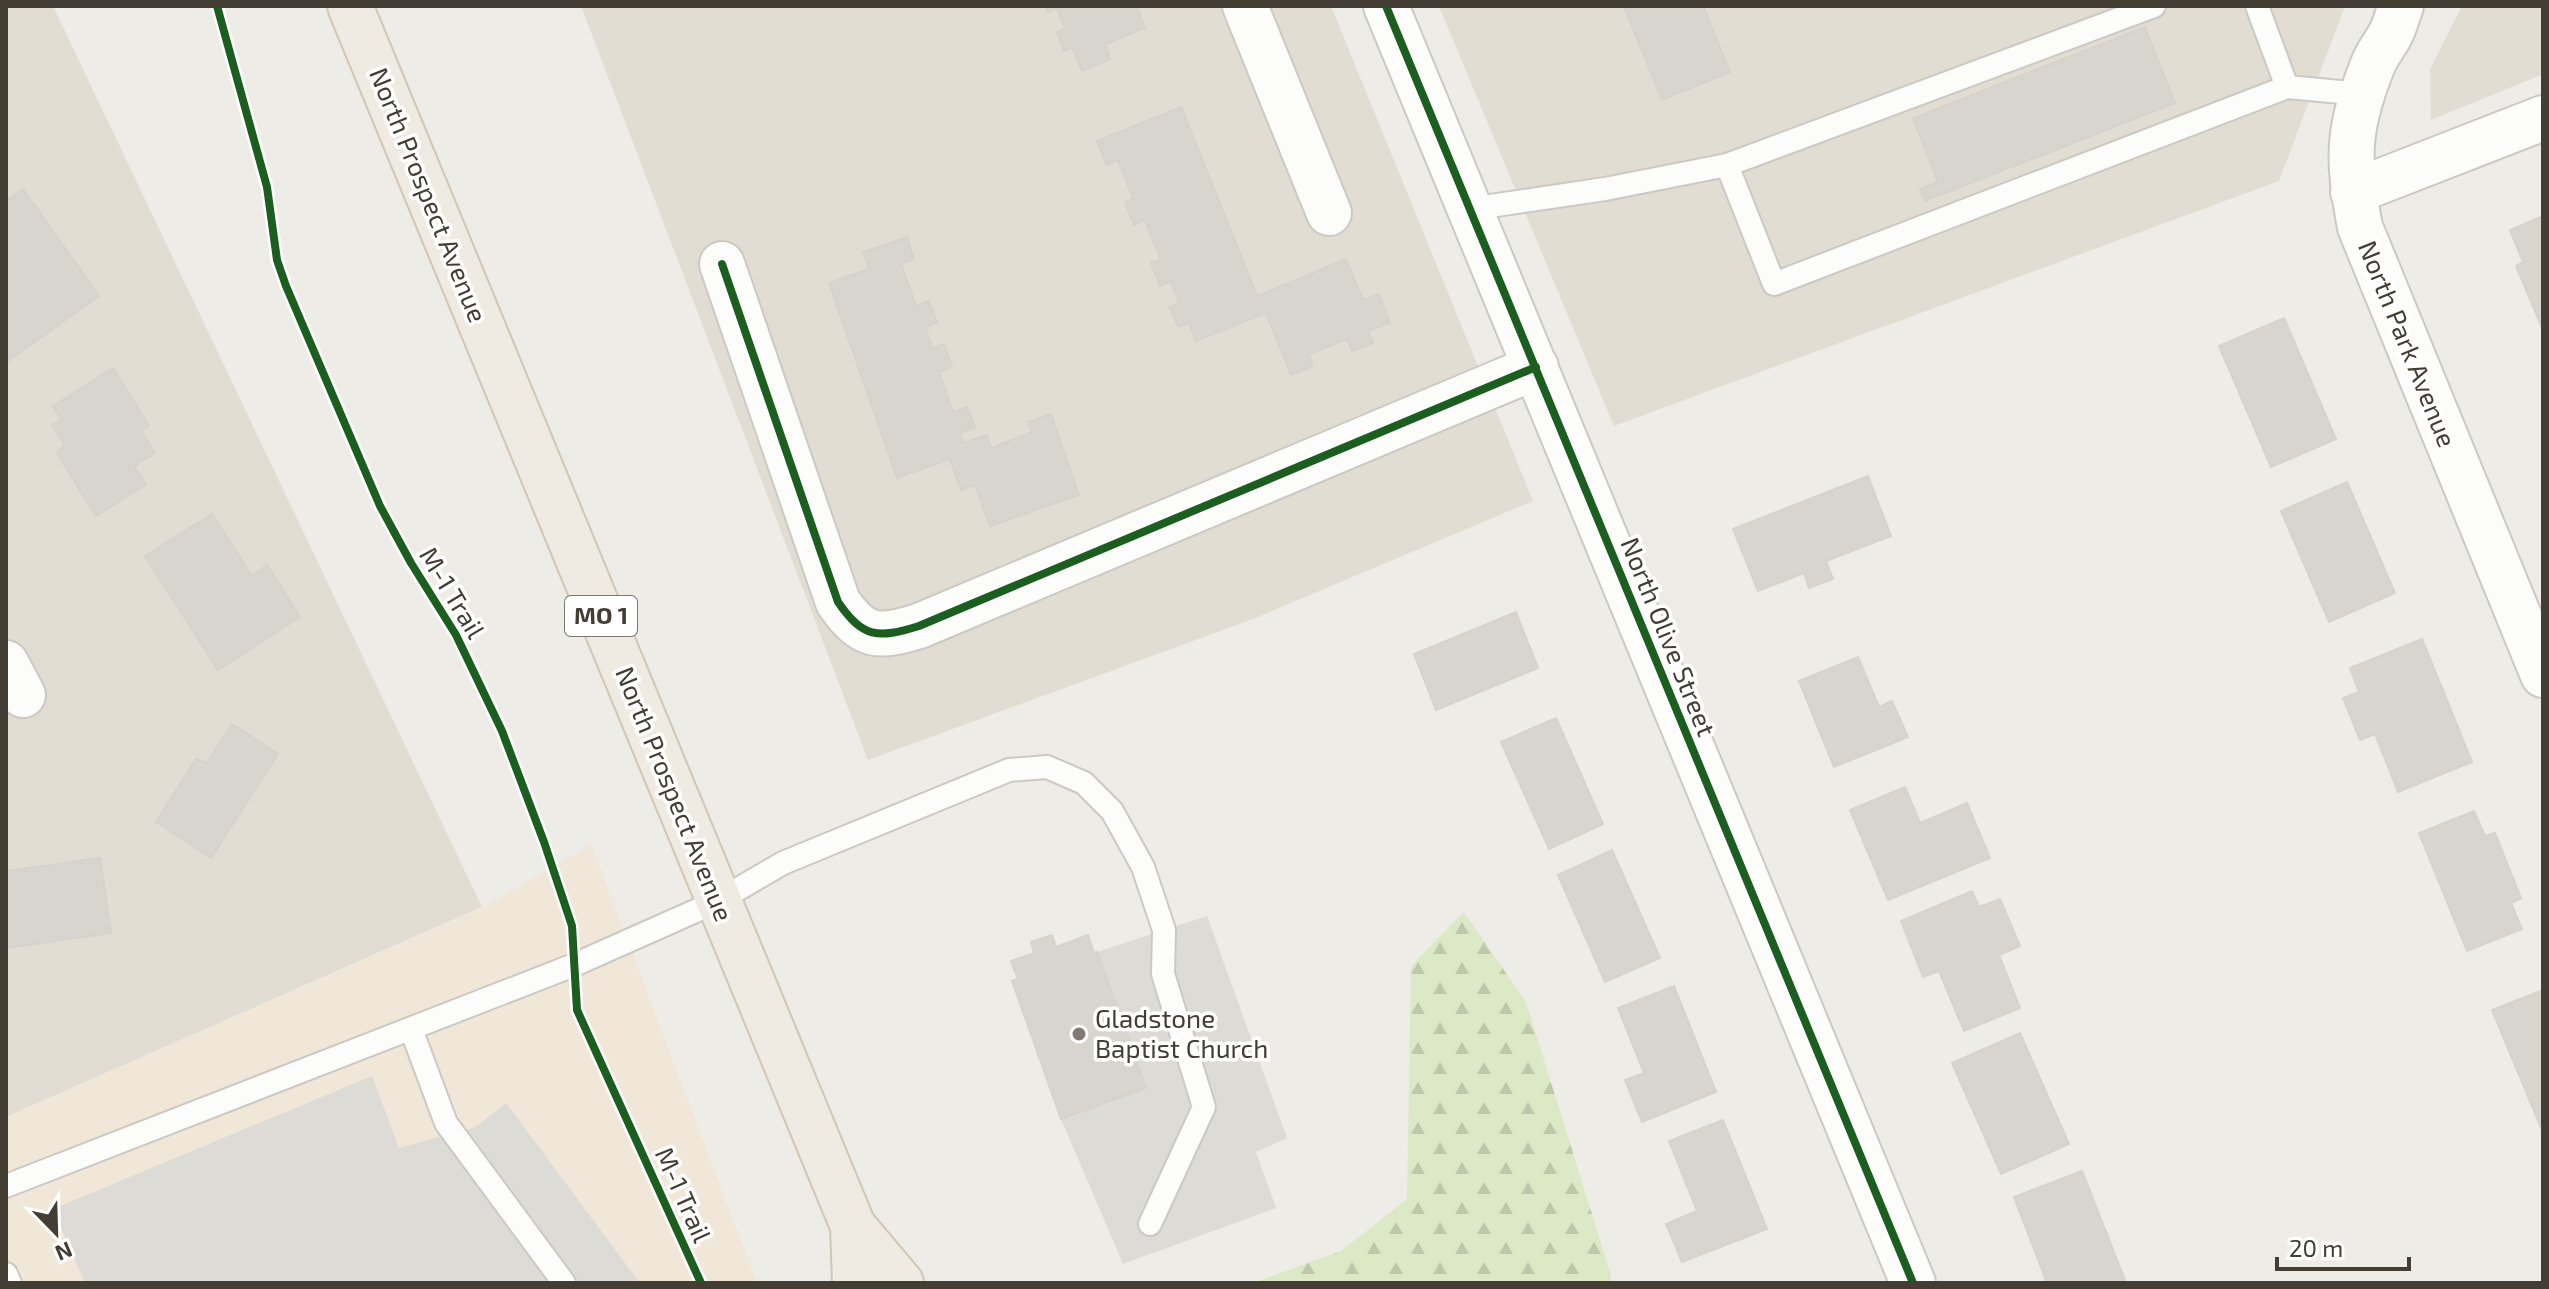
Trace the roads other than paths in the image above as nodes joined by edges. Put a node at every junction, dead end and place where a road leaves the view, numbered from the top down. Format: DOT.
graph roads {
  1 [pos="350,6"];
  2 [pos="1245,6"];
  3 [pos="1386,6"];
  4 [pos="2154,6"];
  5 [pos="2257,6"];
  6 [pos="2401,6"];
  7 [pos="2287,87"];
  8 [pos="2362,94"];
  9 [pos="2543,118"];
  10 [pos="1727,165"];
  11 [pos="2353,192"];
  12 [pos="1470,209"];
  13 [pos="1329,213"];
  14 [pos="722,264"];
  15 [pos="1536,367"];
  16 [pos="2543,675"];
  17 [pos="718,901"];
  18 [pos="411,1029"];
  19 [pos="6,1186"];
  20 [pos="1150,1224"];
  21 [pos="853,1226"];
  22 [pos="6,1274"];
  23 [pos="10,1283"];
  24 [pos="564,1283"];
  25 [pos="855,1283"];
  26 [pos="901,1283"];
  27 [pos="1913,1283"];
  1 -- 17 [label="main road, North Prospect Avenue / MO 1"];
  2 -- 13 [label="street"];
  3 -- 12 [label="street, North Olive Street"];
  4 -- 10 [label="lane"];
  5 -- 7 [label="lane"];
  6 -- 8 [label="street, North Park Avenue"];
  7 -- 8 [label="lane"];
  7 -- 10 [label="lane"];
  8 -- 11 [label="street, North Park Avenue"];
  9 -- 11 [label="street"];
  10 -- 12 [label="lane"];
  11 -- 16 [label="street, North Park Avenue"];
  12 -- 15 [label="street, North Olive Street"];
  14 -- 15 [label="street"];
  15 -- 27 [label="street, North Olive Street"];
  17 -- 18 [label="lane"];
  17 -- 20 [label="lane"];
  17 -- 21 [label="main road, North Prospect Avenue / MO 1"];
  18 -- 19 [label="lane"];
  18 -- 24 [label="lane"];
  21 -- 25 [label="main road, North Prospect Avenue / MO 1"];
  21 -- 26 [label="main road, North Prospect Avenue / MO 1"];
  22 -- 23 [label="lane"];
}
